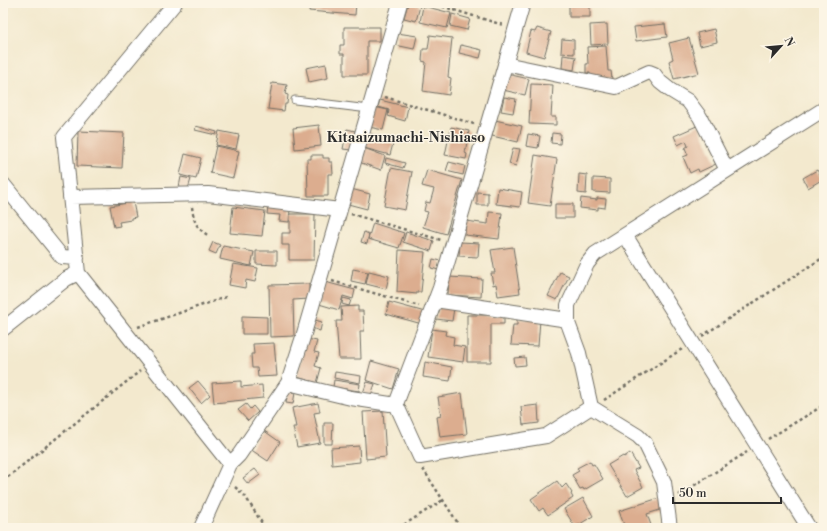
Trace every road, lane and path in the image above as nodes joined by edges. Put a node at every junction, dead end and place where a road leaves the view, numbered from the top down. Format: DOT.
graph roads {
  1 [pos="175,3"];
  2 [pos="400,3"];
  3 [pos="431,3"];
  4 [pos="523,3"];
  5 [pos="515,28"];
  6 [pos="505,64"];
  7 [pos="373,94"];
  8 [pos="295,100"];
  9 [pos="824,108"];
  10 [pos="369,109"];
  11 [pos="486,128"];
  12 [pos="727,170"];
  13 [pos="3,184"];
  14 [pos="190,194"];
  15 [pos="70,197"];
  16 [pos="340,210"];
  17 [pos="625,235"];
  18 [pos="209,236"];
  19 [pos="453,243"];
  20 [pos="824,257"];
  21 [pos="77,258"];
  22 [pos="78,273"];
  23 [pos="320,277"];
  24 [pos="226,297"];
  25 [pos="433,305"];
  26 [pos="568,320"];
  27 [pos="3,330"];
  28 [pos="124,332"];
  29 [pos="692,342"];
  30 [pos="150,364"];
  31 [pos="288,383"];
  32 [pos="396,404"];
  33 [pos="591,407"];
  34 [pos="420,457"];
  35 [pos="227,471"];
  36 [pos="3,480"];
  37 [pos="443,500"];
  38 [pos="202,528"];
  39 [pos="265,528"];
  40 [pos="399,528"];
  41 [pos="461,528"];
  42 [pos="670,528"];
  43 [pos="809,528"];
  1 -- 15 [label="street"];
  2 -- 7 [label="street"];
  3 -- 5 [label="path"];
  4 -- 5 [label="street"];
  5 -- 6 [label="street"];
  6 -- 11 [label="street"];
  6 -- 12 [label="street"];
  7 -- 10 [label="street"];
  7 -- 11 [label="path"];
  8 -- 10 [label="lane"];
  9 -- 12 [label="street"];
  10 -- 16 [label="street"];
  11 -- 19 [label="street"];
  12 -- 17 [label="street"];
  13 -- 21 [label="street"];
  14 -- 15 [label="street"];
  14 -- 16 [label="street"];
  14 -- 18 [label="path"];
  15 -- 21 [label="street"];
  16 -- 19 [label="path"];
  16 -- 23 [label="street"];
  17 -- 26 [label="street"];
  17 -- 29 [label="street"];
  19 -- 25 [label="street"];
  20 -- 29 [label="path"];
  21 -- 22 [label="street"];
  22 -- 27 [label="street"];
  22 -- 28 [label="street"];
  23 -- 25 [label="path"];
  23 -- 31 [label="street"];
  24 -- 28 [label="path"];
  25 -- 26 [label="street"];
  25 -- 32 [label="street"];
  26 -- 33 [label="street"];
  28 -- 30 [label="street"];
  29 -- 33 [label="path"];
  29 -- 43 [label="street"];
  30 -- 35 [label="street"];
  30 -- 36 [label="path"];
  31 -- 32 [label="street"];
  31 -- 35 [label="street"];
  32 -- 34 [label="street"];
  33 -- 34 [label="street"];
  33 -- 42 [label="street"];
  34 -- 37 [label="path"];
  35 -- 38 [label="street"];
  35 -- 39 [label="path"];
  37 -- 40 [label="path"];
  37 -- 41 [label="path"];
}
